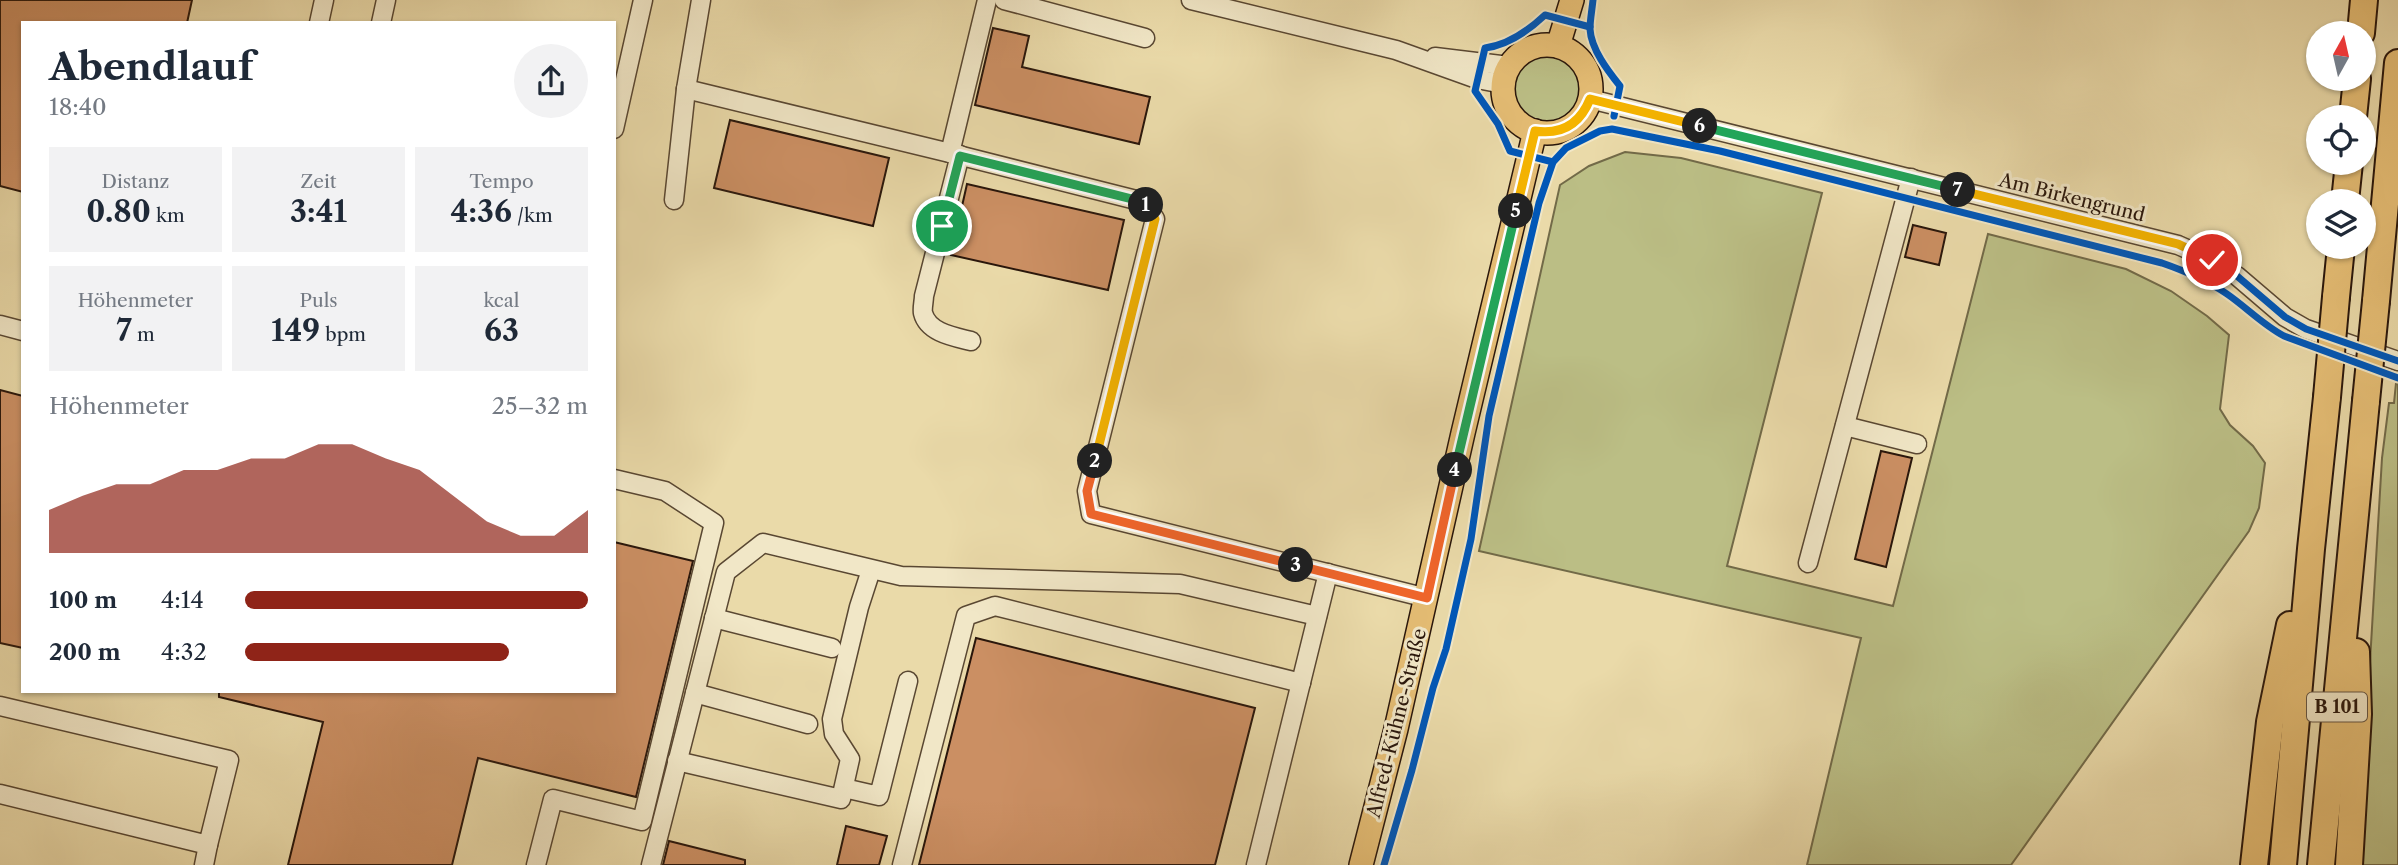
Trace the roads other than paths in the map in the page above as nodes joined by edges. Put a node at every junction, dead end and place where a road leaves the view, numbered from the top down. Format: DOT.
graph roads {
  1 [pos="324,0"];
  2 [pos="386,0"];
  3 [pos="643,0"];
  4 [pos="701,0"];
  5 [pos="987,0"];
  6 [pos="1004,0"];
  7 [pos="1191,0"];
  8 [pos="1572,0"];
  9 [pos="2364,0"];
  10 [pos="319,21"];
  11 [pos="381,21"];
  12 [pos="2362,21"];
  13 [pos="1145,38"];
  14 [pos="1558,46"];
  15 [pos="2398,63"];
  16 [pos="1506,75"];
  17 [pos="686,89"];
  18 [pos="1590,99"];
  19 [pos="616,120"];
  20 [pos="1535,131"];
  21 [pos="955,154"];
  22 [pos="1911,178"];
  23 [pos="674,200"];
  24 [pos="2340,259"];
  25 [pos="0,325"];
  26 [pos="21,330"];
  27 [pos="971,341"];
  28 [pos="2398,361"];
  29 [pos="1845,426"];
  30 [pos="1917,444"];
  31 [pos="616,479"];
  32 [pos="2311,549"];
  33 [pos="2352,549"];
  34 [pos="1808,564"];
  35 [pos="871,570"];
  36 [pos="1328,573"];
  37 [pos="1427,598"];
  38 [pos="1317,616"];
  39 [pos="714,618"];
  40 [pos="832,648"];
  41 [pos="908,681"];
  42 [pos="1301,683"];
  43 [pos="695,693"];
  44 [pos="0,706"];
  45 [pos="808,724"];
  46 [pos="677,761"];
  47 [pos="844,788"];
  48 [pos="0,794"];
  49 [pos="208,845"];
  50 [pos="204,865"];
  51 [pos="536,865"];
  52 [pos="651,865"];
  53 [pos="902,865"];
  54 [pos="1256,865"];
  55 [pos="1361,865"];
  56 [pos="2254,865"];
  57 [pos="2283,865"];
  58 [pos="2321,865"];
  59 [pos="2349,865"];
  1 -- 10 [label="street"];
  2 -- 11 [label="street"];
  3 -- 19 [label="street"];
  4 -- 17 [label="street"];
  5 -- 21 [label="street"];
  6 -- 13 [label="street"];
  7 -- 16 [label="street"];
  8 -- 14 [label="main road"];
  9 -- 12 [label="highway"];
  14 -- 16 [label="main road"];
  14 -- 18 [label="main road"];
  15 -- 33 [label="highway, B 101, bridge"];
  16 -- 20 [label="main road"];
  17 -- 21 [label="street"];
  17 -- 23 [label="street"];
  18 -- 20 [label="main road"];
  18 -- 22 [label="street, Am Birkengrund"];
  20 -- 37 [label="main road, Alfred-Kühne-Straße"];
  21 -- 27 [label="street"];
  21 -- 36 [label="street"];
  22 -- 28 [label="street, Am Birkengrund"];
  22 -- 29 [label="street"];
  24 -- 32 [label="highway, B 101, bridge"];
  25 -- 26 [label="street"];
  29 -- 30 [label="street"];
  29 -- 34 [label="street"];
  31 -- 51 [label="street"];
  32 -- 56 [label="highway, B 101"];
  32 -- 57 [label="highway, B 101"];
  33 -- 58 [label="highway, B 101"];
  33 -- 59 [label="highway, B 101"];
  35 -- 38 [label="street"];
  35 -- 39 [label="street"];
  35 -- 47 [label="street"];
  36 -- 37 [label="street"];
  36 -- 38 [label="street"];
  37 -- 55 [label="main road, Alfred-Kühne-Straße"];
  38 -- 42 [label="street"];
  39 -- 40 [label="street"];
  39 -- 43 [label="street"];
  41 -- 47 [label="street"];
  42 -- 53 [label="street"];
  42 -- 54 [label="street"];
  43 -- 45 [label="street"];
  43 -- 46 [label="street"];
  44 -- 49 [label="street"];
  46 -- 47 [label="street"];
  46 -- 52 [label="street"];
  48 -- 49 [label="street"];
  49 -- 50 [label="street"];
}
